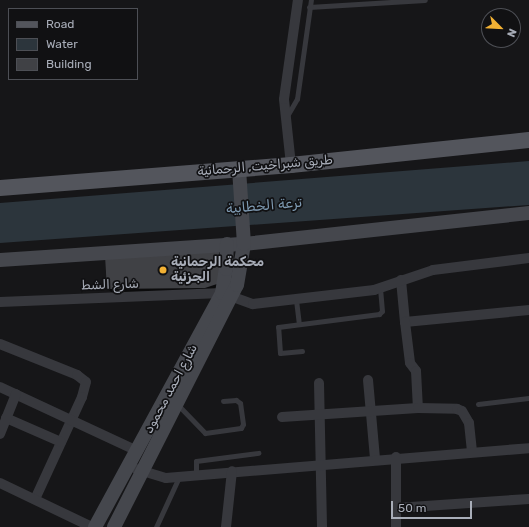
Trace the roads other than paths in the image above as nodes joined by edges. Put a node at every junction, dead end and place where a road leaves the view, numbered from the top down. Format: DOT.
graph roads {
  1 [pos="298,0"];
  2 [pos="311,0"];
  3 [pos="425,0"];
  4 [pos="309,7"];
  5 [pos="287,116"];
  6 [pos="529,140"];
  7 [pos="290,159"];
  8 [pos="239,174"];
  9 [pos="0,188"];
  10 [pos="529,212"];
  11 [pos="227,244"];
  12 [pos="244,244"];
  13 [pos="529,258"];
  14 [pos="0,260"];
  15 [pos="401,280"];
  16 [pos="380,289"];
  17 [pos="227,295"];
  18 [pos="296,300"];
  19 [pos="0,302"];
  20 [pos="529,310"];
  21 [pos="405,322"];
  22 [pos="298,324"];
  23 [pos="0,344"];
  24 [pos="302,351"];
  25 [pos="368,380"];
  26 [pos="319,382"];
  27 [pos="0,387"];
  28 [pos="16,394"];
  29 [pos="529,398"];
  30 [pos="223,401"];
  31 [pos="478,404"];
  32 [pos="178,405"];
  33 [pos="418,408"];
  34 [pos="370,411"];
  35 [pos="320,414"];
  36 [pos="282,417"];
  37 [pos="6,418"];
  38 [pos="72,419"];
  39 [pos="0,434"];
  40 [pos="61,442"];
  41 [pos="529,448"];
  42 [pos="137,450"];
  43 [pos="472,451"];
  44 [pos="258,453"];
  45 [pos="396,457"];
  46 [pos="375,459"];
  47 [pos="322,463"];
  48 [pos="129,466"];
  49 [pos="232,471"];
  50 [pos="143,472"];
  51 [pos="196,474"];
  52 [pos="180,476"];
  53 [pos="0,483"];
  54 [pos="34,499"];
  55 [pos="529,499"];
  56 [pos="396,508"];
  57 [pos="92,527"];
  58 [pos="95,527"];
  59 [pos="114,527"];
  60 [pos="156,527"];
  61 [pos="226,527"];
  62 [pos="322,527"];
  63 [pos="396,527"];
  1 -- 5 [label="street"];
  2 -- 4 [label="lane"];
  3 -- 4 [label="lane"];
  4 -- 5 [label="lane"];
  5 -- 7 [label="street"];
  6 -- 7 [label="main road, طريق شبراخيت, الرحمانية"];
  7 -- 8 [label="main road, طريق شبراخيت, الرحمانية"];
  8 -- 9 [label="main road, طريق شبراخيت, الرحمانية"];
  8 -- 12 [label="street, شارع احمد محمود"];
  10 -- 12 [label="street"];
  11 -- 12 [label="street"];
  11 -- 14 [label="street"];
  11 -- 17 [label="street, شارع احمد محمود"];
  12 -- 17 [label="street, شارع احمد محمود"];
  13 -- 15 [label="street, شارع الشط"];
  15 -- 16 [label="street, شارع الشط"];
  15 -- 21 [label="street"];
  16 -- 18 [label="street, شارع الشط"];
  16 -- 22 [label="lane"];
  17 -- 18 [label="street, شارع الشط"];
  17 -- 19 [label="street, شارع الشط"];
  17 -- 32 [label="street, شارع احمد محمود"];
  17 -- 42 [label="street, شارع احمد محمود"];
  18 -- 22 [label="lane"];
  20 -- 21 [label="street"];
  21 -- 33 [label="street"];
  22 -- 24 [label="lane"];
  23 -- 38 [label="street"];
  25 -- 34 [label="street"];
  26 -- 35 [label="street"];
  27 -- 28 [label="street"];
  28 -- 37 [label="street"];
  28 -- 38 [label="street"];
  29 -- 31 [label="lane"];
  30 -- 32 [label="lane"];
  32 -- 50 [label="street, شارع احمد محمود"];
  33 -- 34 [label="street"];
  33 -- 43 [label="street"];
  34 -- 35 [label="street"];
  34 -- 46 [label="street"];
  35 -- 36 [label="street"];
  35 -- 47 [label="street"];
  37 -- 39 [label="street"];
  37 -- 40 [label="street"];
  38 -- 40 [label="street"];
  38 -- 42 [label="street"];
  40 -- 54 [label="street"];
  41 -- 43 [label="street"];
  42 -- 48 [label="street, شارع احمد محمود"];
  43 -- 45 [label="street"];
  44 -- 51 [label="lane"];
  45 -- 46 [label="street"];
  45 -- 56 [label="street"];
  46 -- 47 [label="street"];
  47 -- 49 [label="street"];
  47 -- 62 [label="street"];
  48 -- 50 [label="street"];
  48 -- 58 [label="street, شارع احمد محمود"];
  49 -- 51 [label="street"];
  49 -- 61 [label="street"];
  50 -- 52 [label="street"];
  50 -- 59 [label="street, شارع احمد محمود"];
  51 -- 52 [label="street"];
  52 -- 60 [label="lane"];
  53 -- 54 [label="street"];
  54 -- 57 [label="street"];
  55 -- 56 [label="street"];
  56 -- 63 [label="street"];
}
